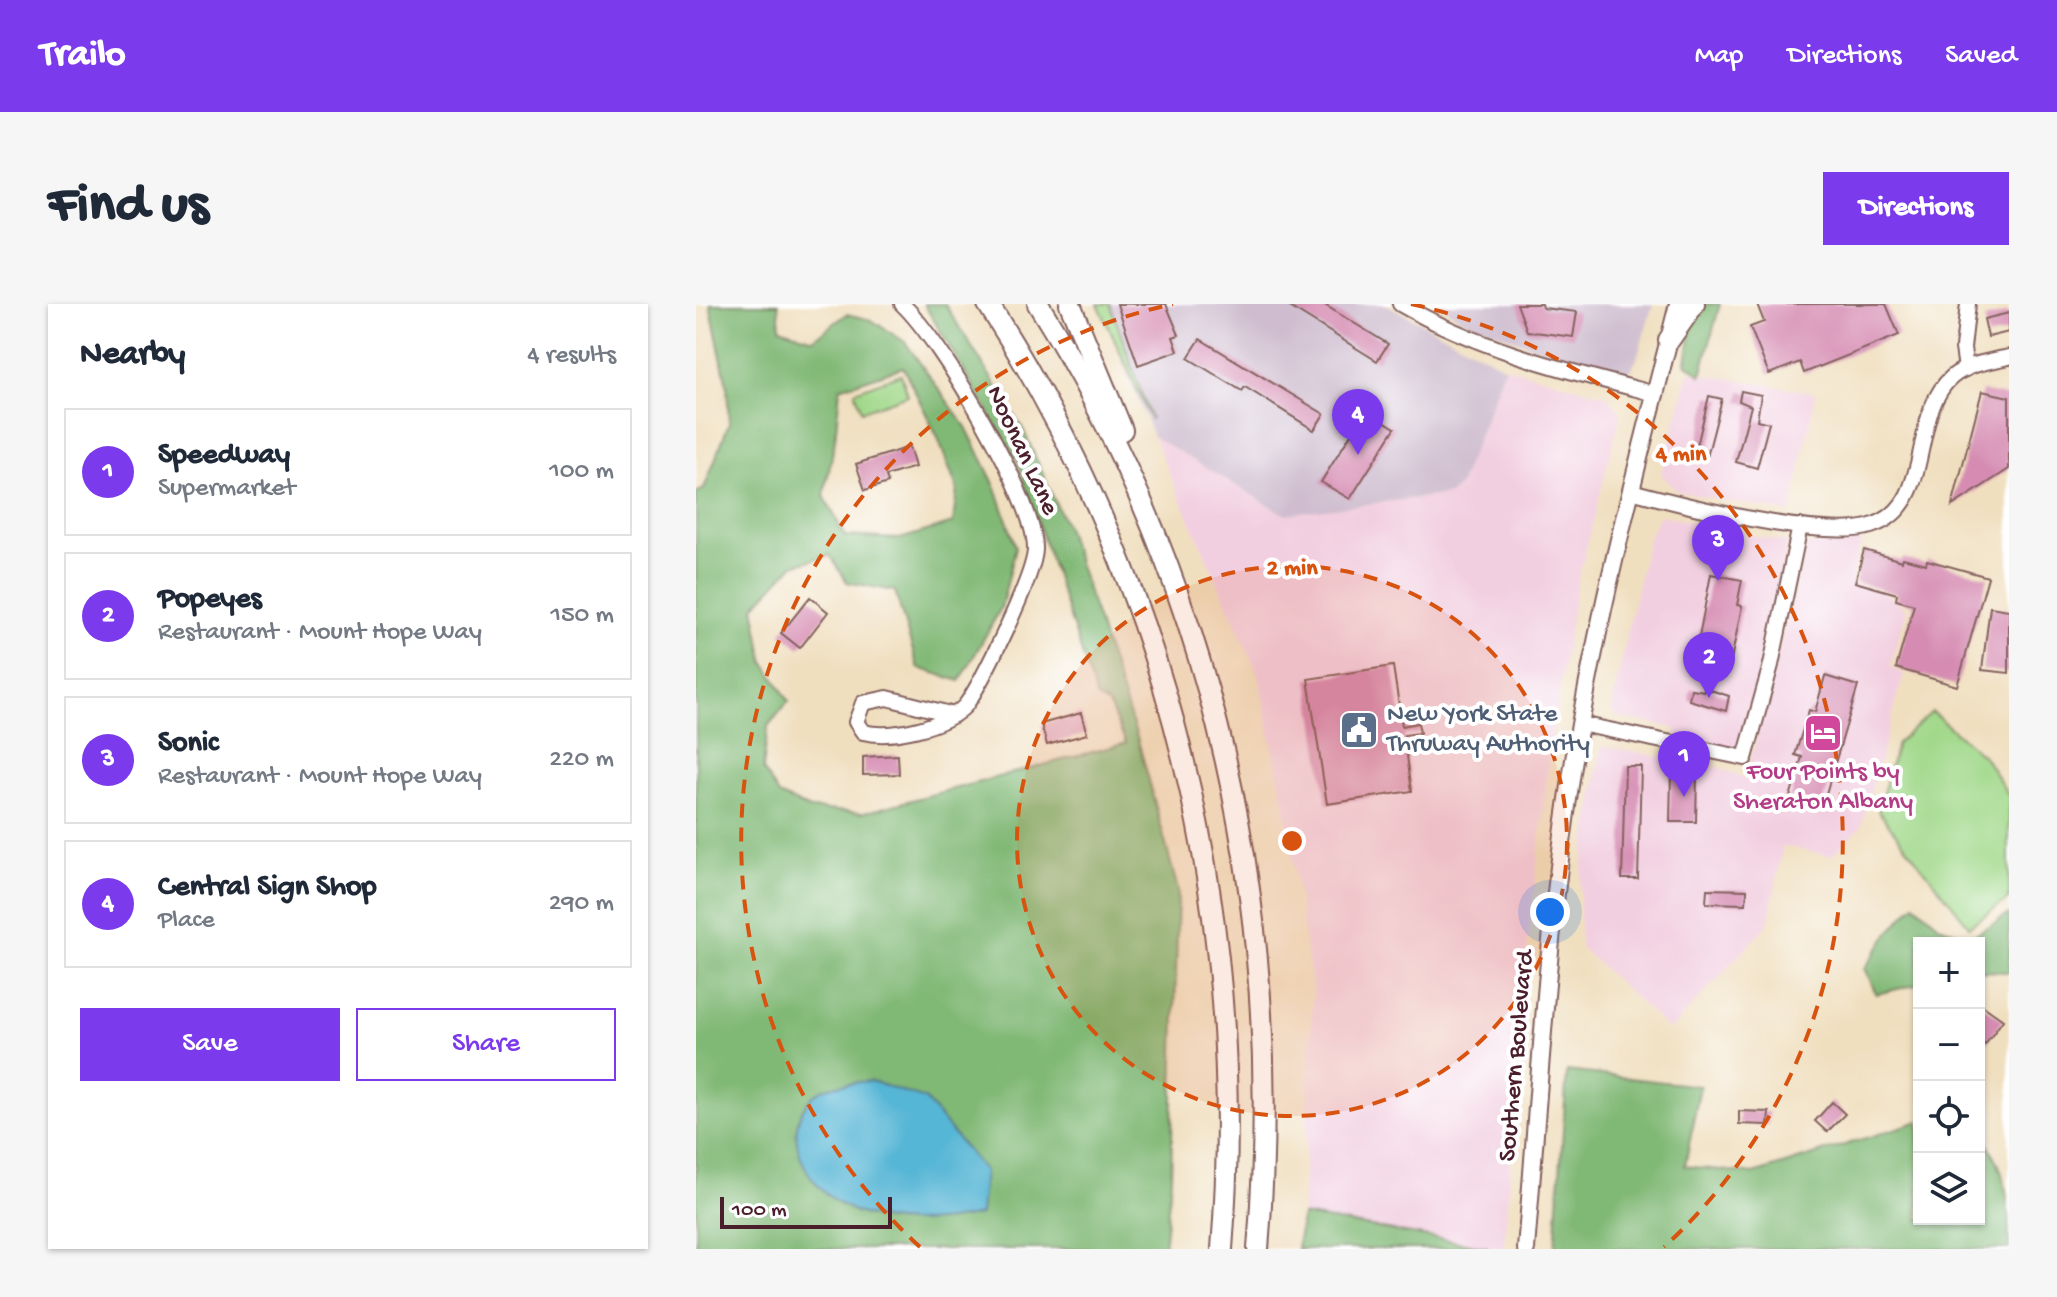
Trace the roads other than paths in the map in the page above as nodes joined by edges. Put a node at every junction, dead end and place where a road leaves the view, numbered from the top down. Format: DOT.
graph roads {
  1 [pos="902,304"];
  2 [pos="988,304"];
  3 [pos="1038,304"];
  4 [pos="1070,304"];
  5 [pos="1400,304"];
  6 [pos="1671,304"];
  7 [pos="1678,304"];
  8 [pos="1694,304"];
  9 [pos="1968,304"];
  10 [pos="1671,334"];
  11 [pos="2009,357"];
  12 [pos="1966,369"];
  13 [pos="1656,394"];
  14 [pos="1631,491"];
  15 [pos="1800,526"];
  16 [pos="1160,546"];
  17 [pos="954,715"];
  18 [pos="1580,724"];
  19 [pos="1222,1249"];
  20 [pos="1258,1249"];
  21 [pos="1526,1249"];
  1 -- 17 [label="street, Noonan Lane"];
  2 -- 19 [label="highway"];
  3 -- 16 [label="highway"];
  4 -- 16 [label="highway"];
  5 -- 13 [label="street"];
  6 -- 10 [label="highway"];
  7 -- 10 [label="main road, Southern Boulevard"];
  8 -- 10 [label="highway"];
  9 -- 12 [label="street"];
  10 -- 13 [label="main road, Southern Boulevard"];
  11 -- 12 [label="street"];
  12 -- 15 [label="street"];
  13 -- 14 [label="main road, Southern Boulevard"];
  14 -- 15 [label="street"];
  14 -- 18 [label="main road, Southern Boulevard"];
  15 -- 18 [label="street"];
  16 -- 20 [label="highway"];
  17 -- 17 [label="street"];
  18 -- 21 [label="main road, Southern Boulevard"];
}
